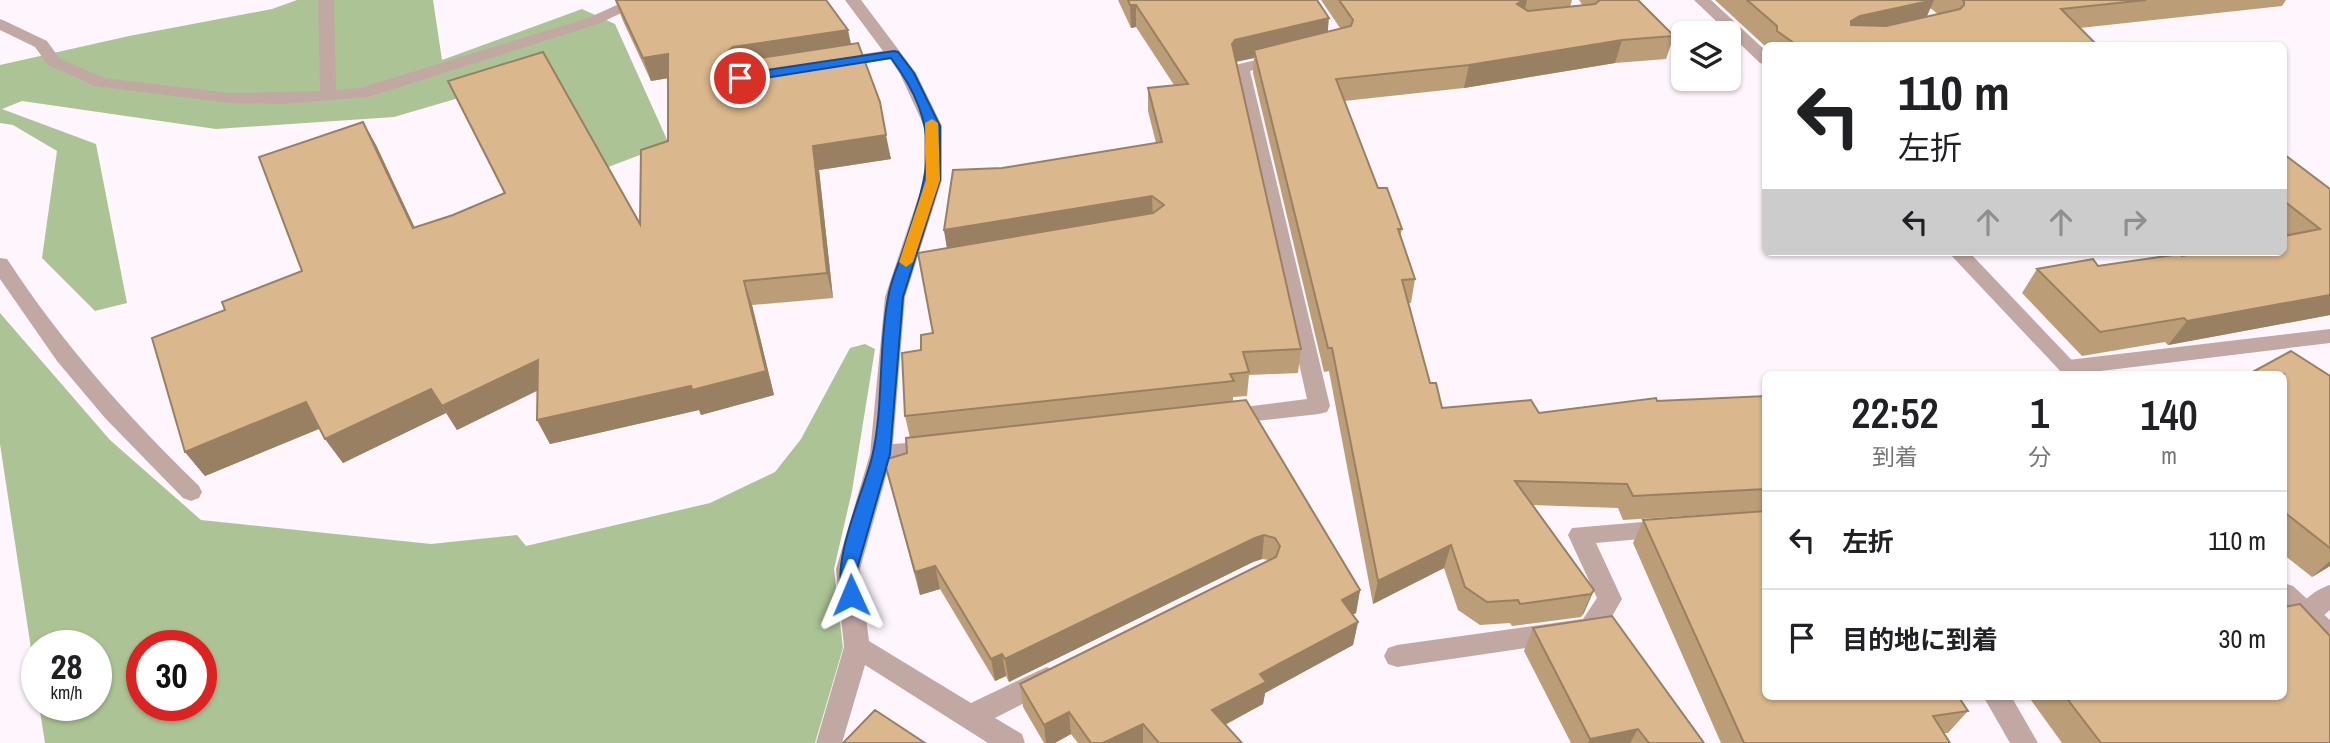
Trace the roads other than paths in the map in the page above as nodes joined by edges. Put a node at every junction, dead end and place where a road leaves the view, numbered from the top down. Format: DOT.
graph roads {
  1 [pos="326,0"];
  2 [pos="641,0"];
  3 [pos="853,0"];
  4 [pos="1702,0"];
  5 [pos="0,24"];
  6 [pos="1303,53"];
  7 [pos="894,54"];
  8 [pos="1762,56"];
  9 [pos="817,66"];
  10 [pos="328,96"];
  11 [pos="1962,256"];
  12 [pos="0,264"];
  13 [pos="930,266"];
  14 [pos="904,271"];
  15 [pos="2330,336"];
  16 [pos="2071,371"];
  17 [pos="1210,418"];
  18 [pos="950,447"];
  19 [pos="881,454"];
  20 [pos="191,492"];
  21 [pos="1686,527"];
  22 [pos="2330,595"];
  23 [pos="2287,596"];
  24 [pos="2306,615"];
  25 [pos="2330,636"];
  26 [pos="857,647"];
  27 [pos="1397,656"];
  28 [pos="1068,668"];
  29 [pos="1998,700"];
  30 [pos="970,717"];
  31 [pos="829,743"];
  32 [pos="1012,743"];
  33 [pos="2025,743"];
  1 -- 10 [label="street"];
  2 -- 10 [label="street"];
  3 -- 7 [label="street"];
  4 -- 8 [label="street"];
  5 -- 10 [label="street"];
  6 -- 17 [label="street"];
  7 -- 9 [label="street"];
  7 -- 14 [label="street"];
  11 -- 16 [label="street"];
  12 -- 20 [label="street"];
  13 -- 14 [label="street"];
  14 -- 19 [label="street"];
  15 -- 16 [label="street"];
  18 -- 19 [label="street"];
  19 -- 26 [label="street"];
  21 -- 27 [label="street"];
  22 -- 24 [label="street"];
  23 -- 24 [label="street"];
  24 -- 25 [label="street"];
  26 -- 30 [label="street"];
  26 -- 31 [label="street"];
  28 -- 30 [label="street"];
  29 -- 33 [label="street"];
  30 -- 32 [label="street"];
}
